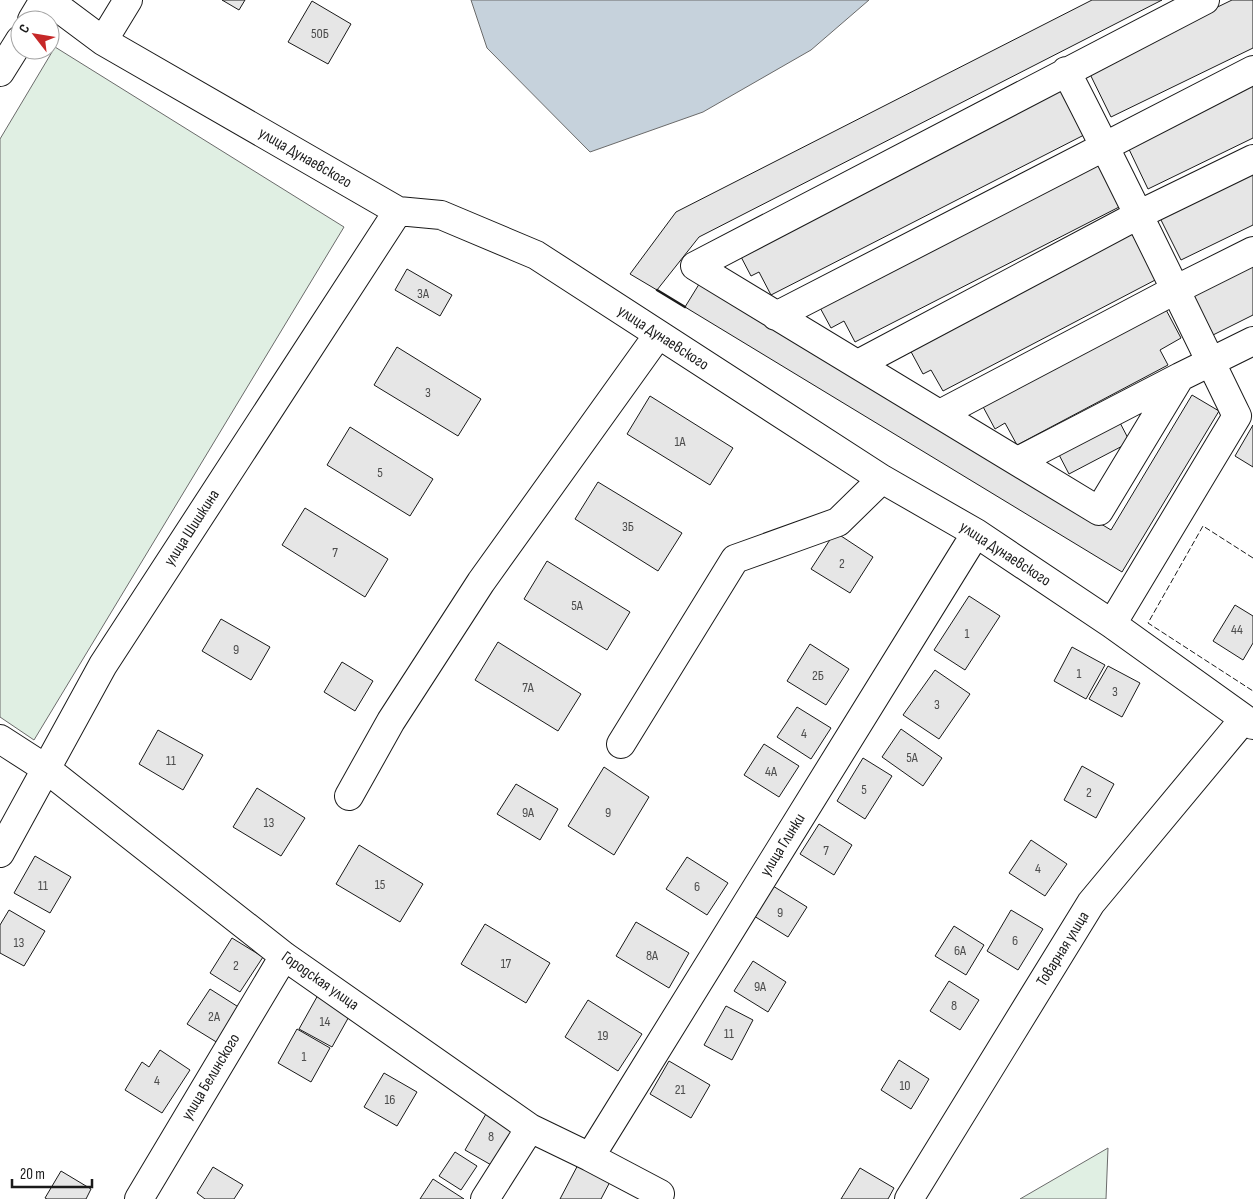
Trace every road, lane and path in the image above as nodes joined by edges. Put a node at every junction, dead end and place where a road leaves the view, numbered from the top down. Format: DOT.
graph roads {
  1 [pos="48,0"];
  2 [pos="128,0"];
  3 [pos="1205,0"];
  4 [pos="103,41"];
  5 [pos="10,56"];
  6 [pos="1253,70"];
  7 [pos="1066,71"];
  8 [pos="0,72"];
  9 [pos="1105,146"];
  10 [pos="1253,159"];
  11 [pos="398,212"];
  12 [pos="1140,214"];
  13 [pos="1253,251"];
  14 [pos="1175,290"];
  15 [pos="776,316"];
  16 [pos="658,335"];
  17 [pos="1253,341"];
  18 [pos="1211,363"];
  19 [pos="858,364"];
  20 [pos="1180,377"];
  21 [pos="940,414"];
  22 [pos="1018,461"];
  23 [pos="882,479"];
  24 [pos="976,533"];
  25 [pos="1112,624"];
  26 [pos="1248,722"];
  27 [pos="0,739"];
  28 [pos="621,744"];
  29 [pos="45,768"];
  30 [pos="349,796"];
  31 [pos="0,853"];
  32 [pos="284,956"];
  33 [pos="530,1128"];
  34 [pos="590,1157"];
  35 [pos="660,1194"];
  36 [pos="139,1199"];
  37 [pos="485,1199"];
  38 [pos="909,1199"];
  1 -- 4 [label="street, улица Дунаевского"];
  2 -- 4 [label="street"];
  3 -- 7 [label="street"];
  4 -- 11 [label="street, улица Дунаевского"];
  5 -- 8 [label="street"];
  6 -- 9 [label="street"];
  7 -- 9 [label="street"];
  7 -- 15 [label="street"];
  9 -- 12 [label="street"];
  9 -- 15 [label="street"];
  10 -- 12 [label="street"];
  11 -- 16 [label="street, улица Дунаевского"];
  11 -- 29 [label="street, улица Шишкина"];
  12 -- 14 [label="street"];
  12 -- 19 [label="street"];
  13 -- 14 [label="street"];
  14 -- 18 [label="street"];
  14 -- 21 [label="street"];
  15 -- 19 [label="street"];
  16 -- 23 [label="street, улица Дунаевского"];
  16 -- 30 [label="street"];
  17 -- 18 [label="street"];
  18 -- 20 [label="street"];
  18 -- 25 [label="street"];
  19 -- 21 [label="street"];
  20 -- 22 [label="street"];
  20 -- 22 [label="street"];
  21 -- 22 [label="street"];
  23 -- 24 [label="street, улица Дунаевского"];
  23 -- 28 [label="street"];
  24 -- 25 [label="street, улица Дунаевского"];
  24 -- 34 [label="street, улица Глинки"];
  25 -- 26 [label="street, улица Дунаевского"];
  26 -- 38 [label="street, Товарная улица"];
  27 -- 29 [label="street, Городская улица"];
  29 -- 31 [label="street, улица Шишкина"];
  29 -- 32 [label="street, Городская улица"];
  32 -- 33 [label="street, Городская улица"];
  32 -- 36 [label="street, улица Белинского"];
  33 -- 34 [label="street, Городская улица"];
  33 -- 37 [label="street"];
  34 -- 35 [label="street, Городская улица"];
}
